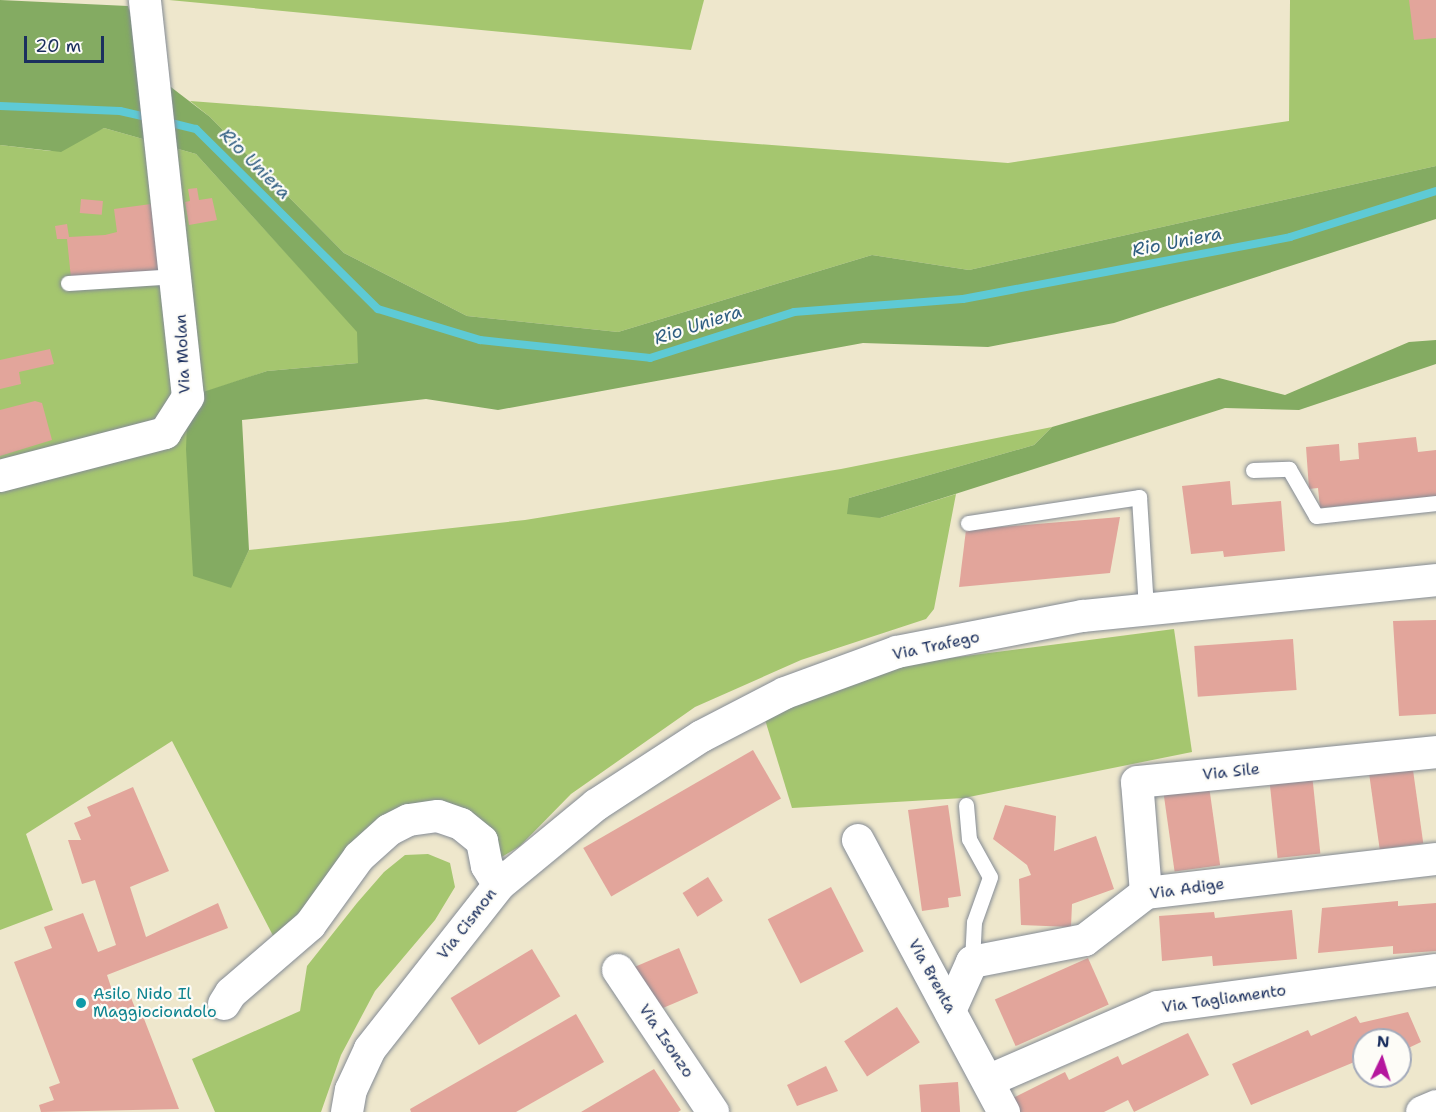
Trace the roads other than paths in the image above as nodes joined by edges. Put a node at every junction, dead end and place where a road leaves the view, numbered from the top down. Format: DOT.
graph roads {
  1 [pos="145,0"];
  2 [pos="177,276"];
  3 [pos="68,284"];
  4 [pos="1253,470"];
  5 [pos="0,476"];
  6 [pos="1436,503"];
  7 [pos="968,523"];
  8 [pos="1436,580"];
  9 [pos="1146,608"];
  10 [pos="1436,752"];
  11 [pos="966,805"];
  12 [pos="858,840"];
  13 [pos="1436,859"];
  14 [pos="499,885"];
  15 [pos="1146,893"];
  16 [pos="972,962"];
  17 [pos="618,970"];
  18 [pos="1436,970"];
  19 [pos="224,1004"];
  20 [pos="951,1011"];
  21 [pos="990,1080"];
  22 [pos="1436,1106"];
  23 [pos="347,1112"];
  24 [pos="713,1112"];
  25 [pos="1004,1112"];
  26 [pos="1422,1112"];
  1 -- 2 [label="street, Via Molan"];
  2 -- 3 [label="lane"];
  2 -- 5 [label="street, Via Molan"];
  4 -- 6 [label="lane"];
  7 -- 9 [label="lane"];
  8 -- 9 [label="street, Via Trafego"];
  9 -- 14 [label="street, Via Trafego"];
  10 -- 15 [label="street, Via Sile"];
  11 -- 16 [label="lane"];
  12 -- 20 [label="street, Via Brenta"];
  13 -- 15 [label="street, Via Adige"];
  14 -- 19 [label="street, Via Cismon"];
  14 -- 23 [label="street, Via Cismon"];
  15 -- 16 [label="street, Via Adige"];
  16 -- 20 [label="street"];
  17 -- 24 [label="street, Via Isonzo"];
  18 -- 21 [label="street, Via Tagliamento"];
  20 -- 21 [label="street, Via Brenta"];
  21 -- 25 [label="street, Via Brenta"];
  22 -- 26 [label="main road"];
}
